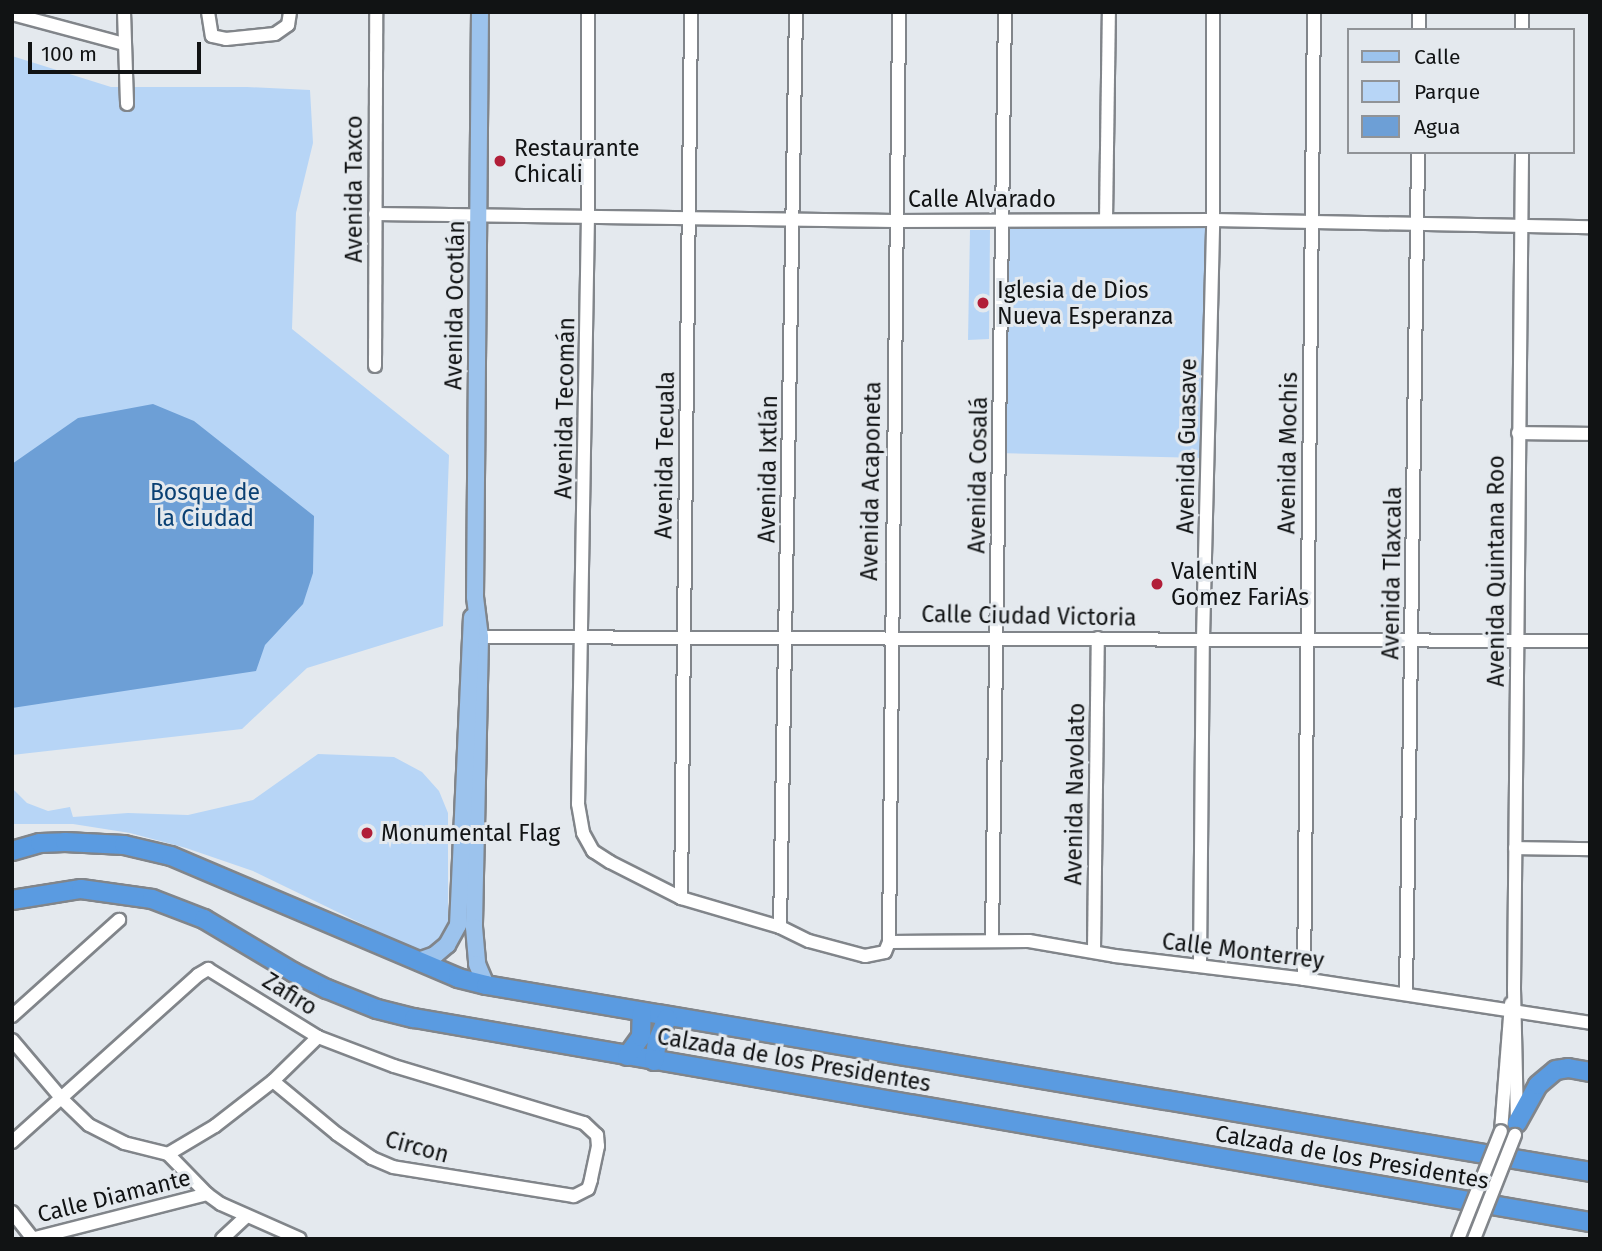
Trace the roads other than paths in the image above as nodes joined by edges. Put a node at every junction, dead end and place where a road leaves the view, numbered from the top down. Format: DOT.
graph roads {
  1 [pos="124,12"];
  2 [pos="208,12"];
  3 [pos="290,12"];
  4 [pos="376,12"];
  5 [pos="480,12"];
  6 [pos="588,12"];
  7 [pos="691,12"];
  8 [pos="796,12"];
  9 [pos="899,12"];
  10 [pos="1005,12"];
  11 [pos="1109,12"];
  12 [pos="1213,12"];
  13 [pos="1314,12"];
  14 [pos="12,14"];
  15 [pos="46,18"];
  16 [pos="124,44"];
  17 [pos="127,104"];
  18 [pos="1418,154"];
  19 [pos="1522,154"];
  20 [pos="375,214"];
  21 [pos="479,215"];
  22 [pos="588,215"];
  23 [pos="688,217"];
  24 [pos="792,219"];
  25 [pos="1004,220"];
  26 [pos="1106,220"];
  27 [pos="1213,220"];
  28 [pos="894,221"];
  29 [pos="1312,224"];
  30 [pos="1418,226"];
  31 [pos="1590,227"];
  32 [pos="1522,228"];
  33 [pos="375,366"];
  34 [pos="1518,433"];
  35 [pos="1590,434"];
  36 [pos="583,635"];
  37 [pos="684,636"];
  38 [pos="890,636"];
  39 [pos="474,637"];
  40 [pos="787,637"];
  41 [pos="995,637"];
  42 [pos="1098,638"];
  43 [pos="1203,639"];
  44 [pos="1307,639"];
  45 [pos="1412,640"];
  46 [pos="1516,641"];
  47 [pos="1590,641"];
  48 [pos="578,804"];
  49 [pos="12,840"];
  50 [pos="40,843"];
  51 [pos="1516,848"];
  52 [pos="1590,849"];
  53 [pos="12,850"];
  54 [pos="12,888"];
  55 [pos="681,898"];
  56 [pos="12,900"];
  57 [pos="204,919"];
  58 [pos="118,920"];
  59 [pos="780,926"];
  60 [pos="992,940"];
  61 [pos="889,946"];
  62 [pos="1094,950"];
  63 [pos="418,961"];
  64 [pos="1200,966"];
  65 [pos="1304,979"];
  66 [pos="486,985"];
  67 [pos="1406,994"];
  68 [pos="1513,1011"];
  69 [pos="642,1013"];
  70 [pos="12,1016"];
  71 [pos="667,1018"];
  72 [pos="1590,1023"];
  73 [pos="318,1037"];
  74 [pos="12,1040"];
  75 [pos="627,1056"];
  76 [pos="654,1061"];
  77 [pos="1590,1072"];
  78 [pos="273,1081"];
  79 [pos="62,1100"];
  80 [pos="1516,1129"];
  81 [pos="12,1142"];
  82 [pos="168,1154"];
  83 [pos="1590,1166"];
  84 [pos="1570,1169"];
  85 [pos="1590,1172"];
  86 [pos="207,1194"];
  87 [pos="574,1196"];
  88 [pos="12,1212"];
  89 [pos="246,1217"];
  90 [pos="1590,1222"];
  91 [pos="32,1238"];
  92 [pos="222,1239"];
  93 [pos="300,1239"];
  94 [pos="1458,1239"];
  95 [pos="1474,1239"];
  1 -- 16 [label="street"];
  2 -- 3 [label="street"];
  4 -- 20 [label="street, Avenida Taxco"];
  5 -- 21 [label="main road, Avenida Ocotlán"];
  6 -- 22 [label="street, Avenida Tecomán"];
  7 -- 23 [label="street, Avenida Tecuala"];
  8 -- 24 [label="street, Avenida Ixtlán"];
  9 -- 28 [label="street, Avenida Acaponeta"];
  10 -- 25 [label="street, Avenida Cosalá"];
  11 -- 26 [label="street"];
  12 -- 27 [label="street, Avenida Guasave"];
  13 -- 29 [label="street, Avenida Mochis"];
  14 -- 15 [label="street"];
  15 -- 16 [label="street"];
  16 -- 17 [label="street"];
  18 -- 30 [label="street, Avenida Tlaxcala"];
  19 -- 32 [label="street, Avenida Quintana Roo"];
  20 -- 21 [label="street, Calle Alvarado"];
  20 -- 33 [label="street, Avenida Taxco"];
  21 -- 22 [label="street, Calle Alvarado"];
  21 -- 39 [label="main road, Avenida Ocotlán"];
  22 -- 23 [label="street, Calle Alvarado"];
  22 -- 36 [label="street, Avenida Tecomán"];
  23 -- 24 [label="street, Calle Alvarado"];
  23 -- 37 [label="street, Avenida Tecuala"];
  24 -- 28 [label="street, Calle Alvarado"];
  24 -- 40 [label="street, Avenida Ixtlán"];
  25 -- 26 [label="street, Calle Alvarado"];
  25 -- 28 [label="street, Calle Alvarado"];
  25 -- 41 [label="street, Avenida Cosalá"];
  26 -- 27 [label="street, Calle Alvarado"];
  27 -- 29 [label="street, Calle Alvarado"];
  27 -- 43 [label="street, Avenida Guasave"];
  28 -- 38 [label="street, Avenida Acaponeta"];
  29 -- 30 [label="street, Calle Alvarado"];
  29 -- 44 [label="street, Avenida Mochis"];
  30 -- 32 [label="street, Calle Alvarado"];
  30 -- 45 [label="street, Avenida Tlaxcala"];
  31 -- 32 [label="street, Calle Alvarado"];
  32 -- 34 [label="street, Avenida Quintana Roo"];
  34 -- 35 [label="street"];
  34 -- 46 [label="street, Avenida Quintana Roo"];
  36 -- 37 [label="street, Calle Ciudad Victoria"];
  36 -- 39 [label="street, Calle Ciudad Victoria"];
  36 -- 48 [label="street, Avenida Tecomán"];
  37 -- 40 [label="street, Calle Ciudad Victoria"];
  37 -- 55 [label="street, Avenida Tecuala"];
  38 -- 40 [label="street, Calle Ciudad Victoria"];
  38 -- 41 [label="street, Calle Ciudad Victoria"];
  38 -- 61 [label="street, Avenida Acaponeta"];
  39 -- 63 [label="main road, Avenida Ocotlán"];
  39 -- 66 [label="main road, Avenida Ocotlán"];
  40 -- 59 [label="street, Avenida Ixtlán"];
  41 -- 42 [label="street, Calle Ciudad Victoria"];
  41 -- 60 [label="street, Avenida Cosalá"];
  42 -- 43 [label="street, Calle Ciudad Victoria"];
  42 -- 62 [label="street, Avenida Navolato"];
  43 -- 44 [label="street, Calle Ciudad Victoria"];
  43 -- 64 [label="street, Avenida Guasave"];
  44 -- 45 [label="street, Calle Ciudad Victoria"];
  44 -- 65 [label="street, Avenida Mochis"];
  45 -- 46 [label="street, Calle Ciudad Victoria"];
  45 -- 67 [label="street, Avenida Tlaxcala"];
  46 -- 47 [label="street, Calle Ciudad Victoria"];
  46 -- 51 [label="street, Avenida Quintana Roo"];
  48 -- 55 [label="street, Calle Monterrey"];
  49 -- 50 [label="highway"];
  50 -- 53 [label="highway, Calzada de los Presidentes"];
  50 -- 63 [label="highway, Calzada de los Presidentes"];
  51 -- 52 [label="street"];
  51 -- 68 [label="street, Avenida Quintana Roo"];
  54 -- 57 [label="highway"];
  55 -- 59 [label="street, Calle Monterrey"];
  56 -- 57 [label="highway, Calzada de los Presidentes"];
  57 -- 75 [label="highway, Calzada de los Presidentes"];
  58 -- 70 [label="street"];
  59 -- 61 [label="street, Calle Monterrey"];
  60 -- 61 [label="street, Calle Monterrey"];
  60 -- 62 [label="street, Calle Monterrey"];
  62 -- 64 [label="street, Calle Monterrey"];
  63 -- 66 [label="highway, Calzada de los Presidentes"];
  64 -- 65 [label="street, Calle Monterrey"];
  65 -- 67 [label="street, Calle Monterrey"];
  66 -- 69 [label="highway, Calzada de los Presidentes"];
  67 -- 68 [label="street, Calle Monterrey"];
  68 -- 72 [label="street, Calle Monterrey"];
  68 -- 80 [label="street, Avenida Quintana Roo"];
  68 -- 94 [label="street, Avenida Quintana Roo, bridge"];
  69 -- 71 [label="highway, Calzada de los Presidentes"];
  69 -- 75 [label="highway"];
  71 -- 76 [label="highway"];
  71 -- 84 [label="highway, Calzada de los Presidentes"];
  73 -- 78 [label="street"];
  73 -- 79 [label="street, Zafiro"];
  73 -- 87 [label="street, Zafiro"];
  74 -- 79 [label="street"];
  75 -- 76 [label="highway, Calzada de los Presidentes"];
  76 -- 90 [label="highway, Calzada de los Presidentes"];
  77 -- 80 [label="highway"];
  78 -- 82 [label="street"];
  78 -- 87 [label="street, Circon"];
  79 -- 81 [label="street, Zafiro"];
  79 -- 82 [label="street"];
  80 -- 95 [label="street, bridge"];
  82 -- 86 [label="street"];
  83 -- 84 [label="highway"];
  84 -- 85 [label="highway, Calzada de los Presidentes"];
  86 -- 89 [label="street"];
  86 -- 91 [label="street, Calle Diamante"];
  88 -- 91 [label="street"];
  89 -- 92 [label="street"];
  89 -- 93 [label="street"];
}
